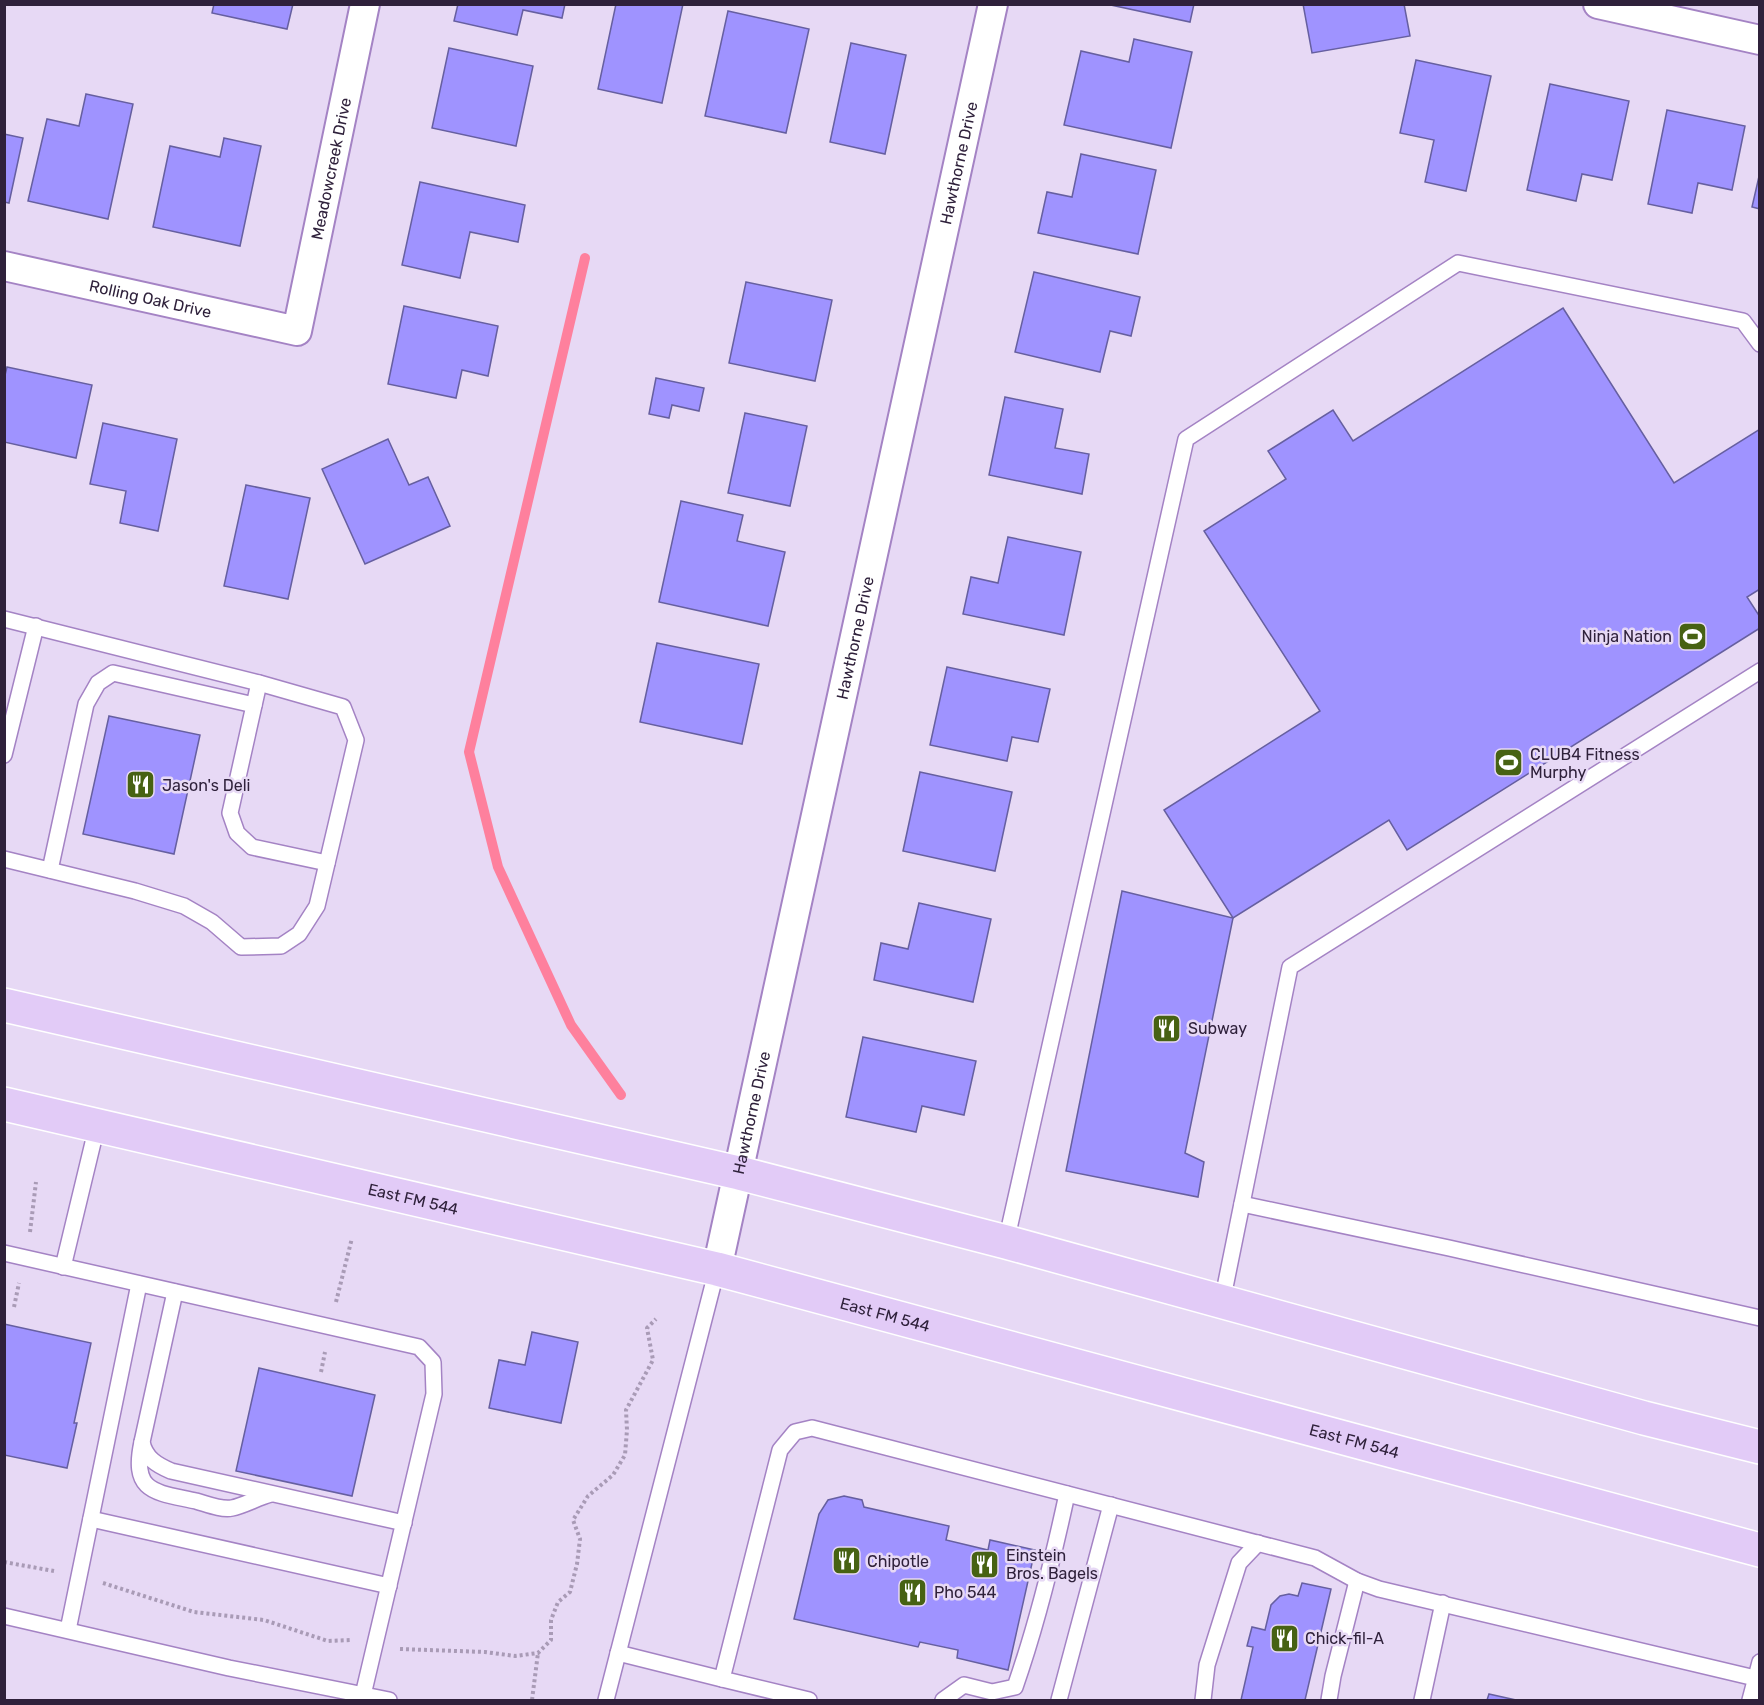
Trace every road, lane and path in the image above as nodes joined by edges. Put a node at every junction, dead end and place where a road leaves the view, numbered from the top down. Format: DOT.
graph roads {
  1 [pos="365,4"];
  2 [pos="993,4"];
  3 [pos="1598,4"];
  4 [pos="1760,40"];
  5 [pos="4,266"];
  6 [pos="297,331"];
  7 [pos="1760,344"];
  8 [pos="4,620"];
  9 [pos="36,626"];
  10 [pos="1760,671"];
  11 [pos="259,683"];
  12 [pos="254,705"];
  13 [pos="4,755"];
  14 [pos="5,862"];
  15 [pos="327,864"];
  16 [pos="50,870"];
  17 [pos="4,1005"];
  18 [pos="4,1104"];
  19 [pos="97,1126"];
  20 [pos="738,1173"];
  21 [pos="36,1182"];
  22 [pos="1242,1204"];
  23 [pos="30,1233"];
  24 [pos="352,1238"];
  25 [pos="1006,1242"];
  26 [pos="4,1253"];
  27 [pos="63,1267"];
  28 [pos="717,1269"];
  29 [pos="21,1274"];
  30 [pos="140,1284"];
  31 [pos="175,1292"];
  32 [pos="1222,1302"];
  33 [pos="335,1306"];
  34 [pos="14,1307"];
  35 [pos="1760,1318"];
  36 [pos="656,1319"];
  37 [pos="327,1343"];
  38 [pos="321,1372"];
  39 [pos="142,1442"];
  40 [pos="1760,1447"];
  41 [pos="272,1493"];
  42 [pos="1067,1494"];
  43 [pos="1111,1505"];
  44 [pos="91,1519"];
  45 [pos="404,1522"];
  46 [pos="1258,1543"];
  47 [pos="1760,1550"];
  48 [pos="4,1562"];
  49 [pos="57,1572"];
  50 [pos="99,1581"];
  51 [pos="1357,1581"];
  52 [pos="388,1586"];
  53 [pos="1443,1603"];
  54 [pos="4,1616"];
  55 [pos="68,1630"];
  56 [pos="355,1640"];
  57 [pos="396,1649"];
  58 [pos="537,1653"];
  59 [pos="618,1653"];
  60 [pos="1760,1662"];
  61 [pos="1755,1678"];
  62 [pos="722,1679"];
  63 [pos="363,1695"];
  64 [pos="389,1701"];
  65 [pos="532,1701"];
  66 [pos="606,1701"];
  67 [pos="809,1701"];
  68 [pos="943,1701"];
  69 [pos="1059,1701"];
  70 [pos="1203,1701"];
  71 [pos="1329,1701"];
  72 [pos="1422,1701"];
  73 [pos="1750,1701"];
  1 -- 6 [label="street, Meadowcreek Drive"];
  2 -- 20 [label="street, Hawthorne Drive"];
  3 -- 4 [label="street"];
  5 -- 6 [label="street, Rolling Oak Drive"];
  7 -- 25 [label="lane"];
  8 -- 9 [label="lane"];
  9 -- 11 [label="lane"];
  9 -- 13 [label="lane"];
  10 -- 22 [label="lane"];
  11 -- 12 [label="lane"];
  11 -- 15 [label="lane"];
  12 -- 15 [label="lane"];
  12 -- 16 [label="lane"];
  14 -- 16 [label="lane"];
  15 -- 16 [label="lane"];
  17 -- 20 [label="main road"];
  18 -- 19 [label="main road, East FM 544"];
  19 -- 27 [label="lane"];
  19 -- 28 [label="main road, East FM 544"];
  20 -- 25 [label="main road"];
  20 -- 28 [label="street, Hawthorne Drive"];
  21 -- 23 [label="path"];
  22 -- 32 [label="lane"];
  22 -- 35 [label="lane"];
  24 -- 33 [label="path"];
  25 -- 32 [label="main road"];
  26 -- 27 [label="lane"];
  27 -- 30 [label="lane"];
  28 -- 47 [label="main road, East FM 544"];
  28 -- 59 [label="lane"];
  29 -- 34 [label="path"];
  30 -- 31 [label="lane"];
  30 -- 44 [label="lane"];
  31 -- 39 [label="lane"];
  31 -- 45 [label="lane"];
  32 -- 40 [label="main road"];
  36 -- 58 [label="path"];
  37 -- 38 [label="path"];
  39 -- 41 [label="lane"];
  39 -- 41 [label="lane"];
  41 -- 45 [label="lane"];
  42 -- 43 [label="lane"];
  42 -- 62 [label="lane"];
  42 -- 68 [label="lane"];
  43 -- 46 [label="lane"];
  43 -- 69 [label="lane"];
  44 -- 52 [label="lane"];
  44 -- 55 [label="lane"];
  45 -- 52 [label="lane"];
  46 -- 51 [label="lane"];
  46 -- 70 [label="lane"];
  48 -- 49 [label="path"];
  50 -- 56 [label="path"];
  51 -- 53 [label="lane"];
  51 -- 71 [label="lane"];
  52 -- 63 [label="lane"];
  53 -- 61 [label="lane"];
  53 -- 72 [label="lane"];
  54 -- 55 [label="lane"];
  55 -- 63 [label="lane"];
  57 -- 58 [label="path"];
  58 -- 65 [label="path"];
  59 -- 62 [label="lane"];
  59 -- 66 [label="lane"];
  60 -- 61 [label="lane"];
  61 -- 73 [label="lane"];
  62 -- 67 [label="lane"];
  63 -- 64 [label="lane"];
}
